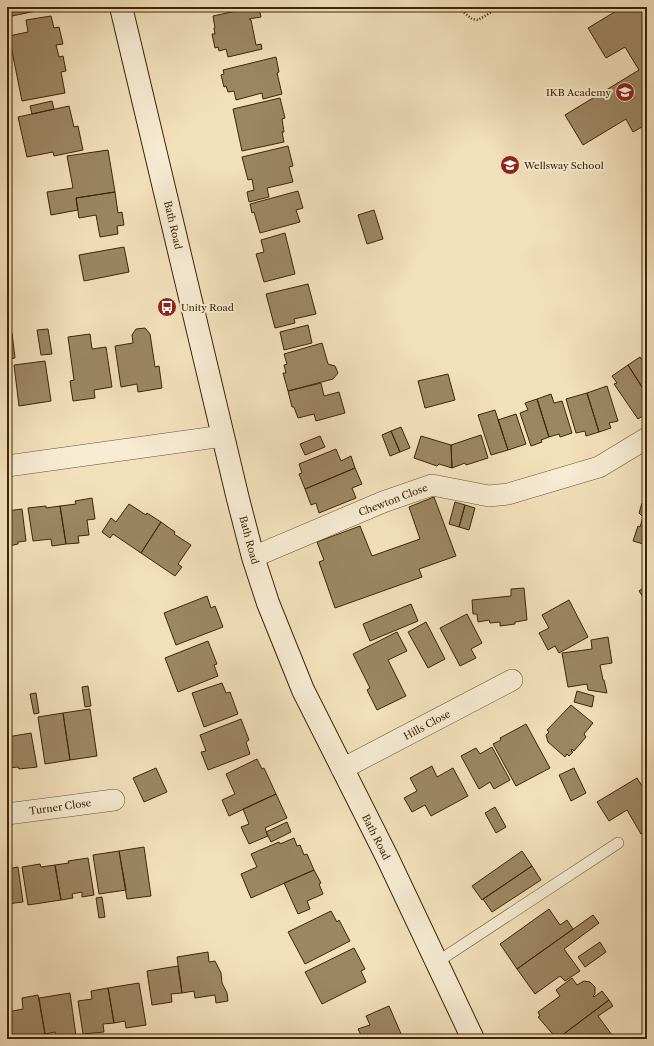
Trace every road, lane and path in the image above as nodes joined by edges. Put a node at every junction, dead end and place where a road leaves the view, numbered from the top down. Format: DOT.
graph roads {
  1 [pos="120,7"];
  2 [pos="457,7"];
  3 [pos="500,7"];
  4 [pos="223,436"];
  5 [pos="647,438"];
  6 [pos="7,466"];
  7 [pos="253,557"];
  8 [pos="512,680"];
  9 [pos="342,770"];
  10 [pos="114,800"];
  11 [pos="7,814"];
  12 [pos="618,843"];
  13 [pos="437,962"];
  14 [pos="473,1039"];
  1 -- 4 [label="main road, Bath Road"];
  2 -- 3 [label="path"];
  4 -- 6 [label="street"];
  4 -- 7 [label="main road, Bath Road"];
  5 -- 7 [label="street, Chewton Close"];
  7 -- 9 [label="main road, Bath Road"];
  8 -- 9 [label="street, Hills Close"];
  9 -- 13 [label="main road, Bath Road"];
  10 -- 11 [label="street, Turner Close"];
  12 -- 13 [label="lane"];
  13 -- 14 [label="main road, Bath Road"];
}
